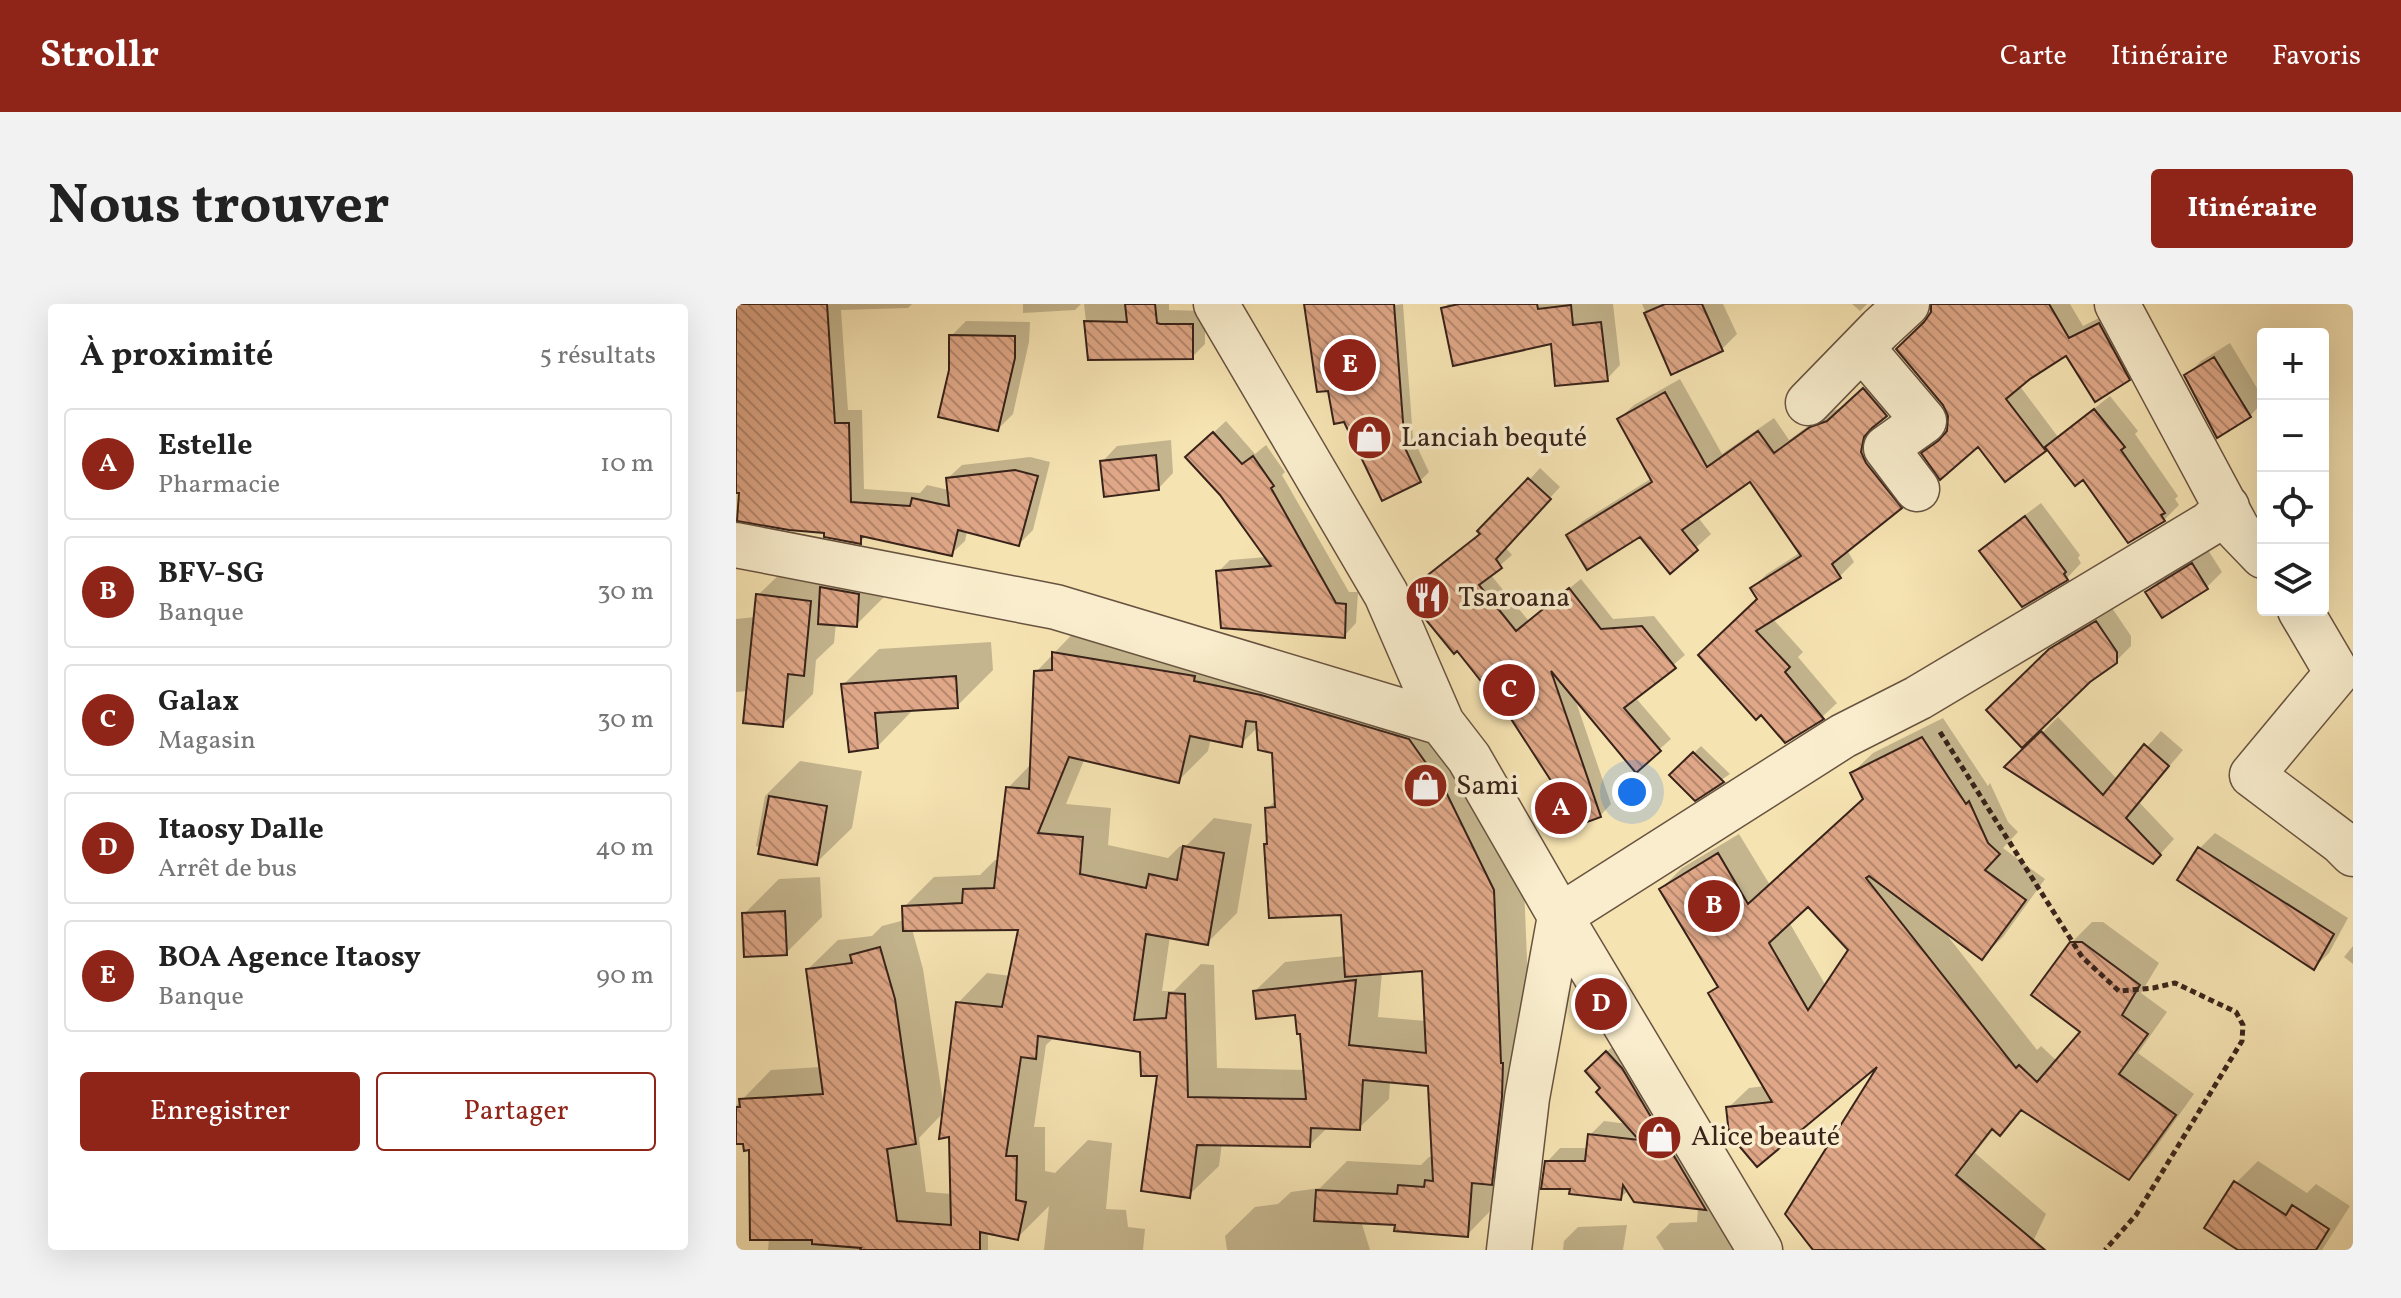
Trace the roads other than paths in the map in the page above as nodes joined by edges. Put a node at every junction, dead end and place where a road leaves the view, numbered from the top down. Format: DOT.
graph roads {
  1 [pos="1216,304"];
  2 [pos="1907,304"];
  3 [pos="2117,304"];
  4 [pos="1862,348"];
  5 [pos="1808,403"];
  6 [pos="1917,489"];
  7 [pos="2227,507"];
  8 [pos="736,545"];
  9 [pos="2257,550"];
  10 [pos="2304,616"];
  11 [pos="1442,723"];
  12 [pos="2353,854"];
  13 [pos="1560,916"];
  14 [pos="1509,1250"];
  15 [pos="1760,1250"];
  1 -- 11 [label="street"];
  2 -- 4 [label="street"];
  3 -- 7 [label="street"];
  4 -- 5 [label="street"];
  4 -- 6 [label="street"];
  7 -- 9 [label="street"];
  7 -- 13 [label="street"];
  8 -- 11 [label="street"];
  10 -- 12 [label="street"];
  11 -- 13 [label="street"];
  13 -- 14 [label="street"];
  13 -- 15 [label="street"];
}
